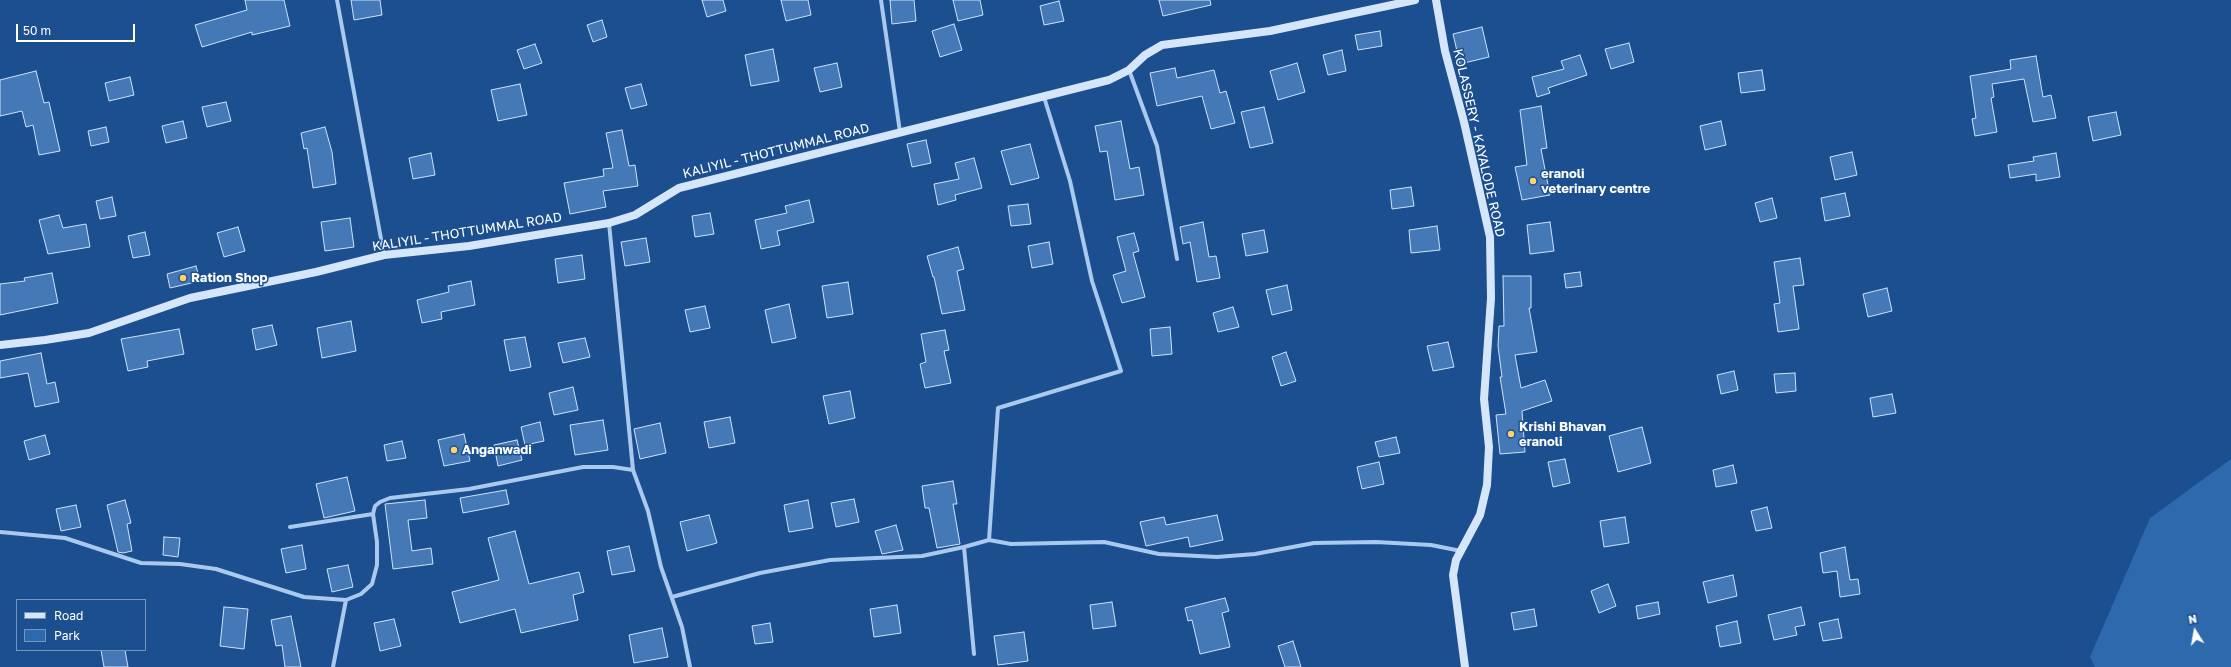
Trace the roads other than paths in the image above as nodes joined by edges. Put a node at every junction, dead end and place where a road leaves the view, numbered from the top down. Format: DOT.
graph roads {
  1 [pos="336,0"];
  2 [pos="881,0"];
  3 [pos="1415,0"];
  4 [pos="1436,0"];
  5 [pos="1129,70"];
  6 [pos="1044,96"];
  7 [pos="900,133"];
  8 [pos="609,223"];
  9 [pos="384,255"];
  10 [pos="1177,259"];
  11 [pos="0,345"];
  12 [pos="633,470"];
  13 [pos="373,514"];
  14 [pos="290,527"];
  15 [pos="0,532"];
  16 [pos="989,540"];
  17 [pos="964,547"];
  18 [pos="1461,552"];
  19 [pos="672,597"];
  20 [pos="346,600"];
  21 [pos="974,654"];
  22 [pos="333,667"];
  23 [pos="690,667"];
  24 [pos="1465,667"];
  1 -- 9 [label="street"];
  2 -- 7 [label="street"];
  3 -- 5 [label="main road, KALIYIL - THOTTUMMAL ROAD"];
  4 -- 18 [label="main road, KOLASSERY - KAYALODE ROAD"];
  5 -- 6 [label="main road, KALIYIL - THOTTUMMAL ROAD"];
  5 -- 10 [label="street"];
  6 -- 7 [label="main road, KALIYIL - THOTTUMMAL ROAD"];
  6 -- 16 [label="street"];
  7 -- 8 [label="main road, KALIYIL - THOTTUMMAL ROAD"];
  8 -- 9 [label="main road, KALIYIL - THOTTUMMAL ROAD"];
  8 -- 12 [label="street"];
  9 -- 11 [label="main road, KALIYIL - THOTTUMMAL ROAD"];
  12 -- 13 [label="street"];
  12 -- 19 [label="street"];
  13 -- 14 [label="street"];
  13 -- 20 [label="street"];
  15 -- 20 [label="street"];
  16 -- 17 [label="street"];
  16 -- 18 [label="street"];
  17 -- 19 [label="street"];
  17 -- 21 [label="street"];
  18 -- 24 [label="main road, KOLASSERY - KAYALODE ROAD"];
  19 -- 23 [label="street"];
  20 -- 22 [label="street"];
}
